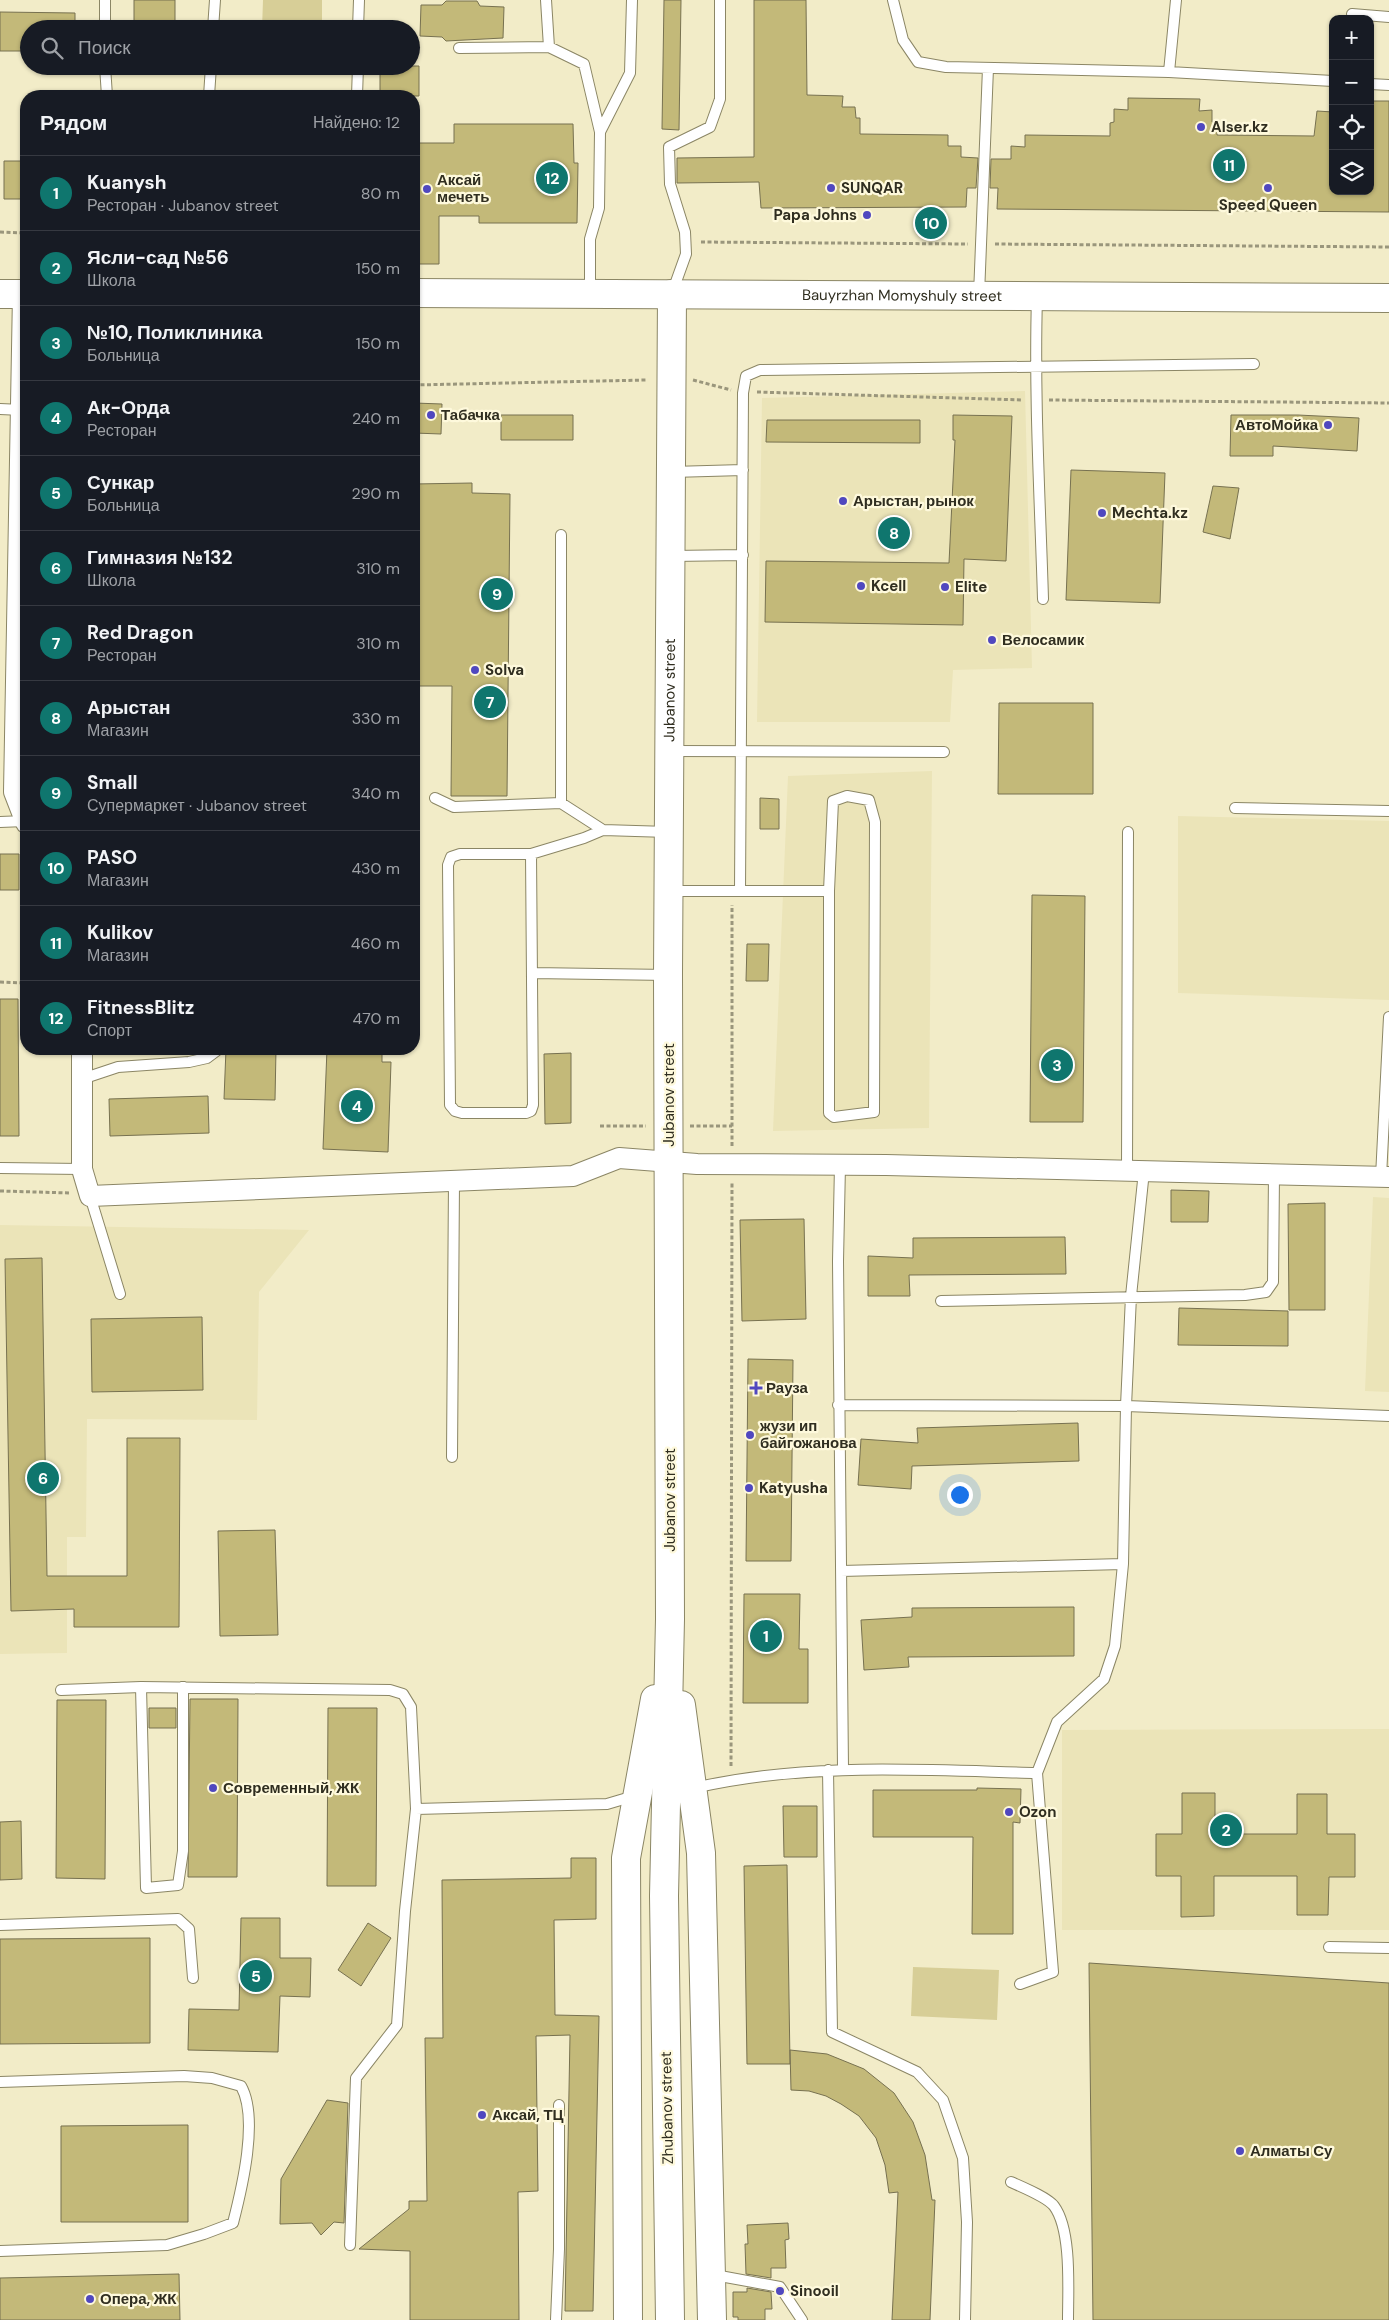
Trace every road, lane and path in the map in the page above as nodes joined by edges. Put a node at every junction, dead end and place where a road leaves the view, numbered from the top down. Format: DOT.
graph roads {
  1 [pos="105,0"];
  2 [pos="215,0"];
  3 [pos="359,0"];
  4 [pos="546,0"];
  5 [pos="632,0"];
  6 [pos="720,0"];
  7 [pos="893,0"];
  8 [pos="1176,0"];
  9 [pos="1352,14"];
  10 [pos="1389,17"];
  11 [pos="105,20"];
  12 [pos="214,20"];
  13 [pos="358,20"];
  14 [pos="548,47"];
  15 [pos="459,48"];
  16 [pos="988,68"];
  17 [pos="1169,72"];
  18 [pos="106,75"];
  19 [pos="210,75"];
  20 [pos="358,75"];
  21 [pos="1329,81"];
  22 [pos="1374,84"];
  23 [pos="1389,85"];
  24 [pos="107,90"];
  25 [pos="209,90"];
  26 [pos="357,90"];
  27 [pos="600,132"];
  28 [pos="0,232"];
  29 [pos="20,232"];
  30 [pos="701,242"];
  31 [pos="981,244"];
  32 [pos="1389,247"];
  33 [pos="420,293"];
  34 [pos="590,293"];
  35 [pos="16,294"];
  36 [pos="672,294"];
  37 [pos="979,296"];
  38 [pos="1037,296"];
  39 [pos="1389,298"];
  40 [pos="1254,364"];
  41 [pos="1035,367"];
  42 [pos="20,371"];
  43 [pos="646,380"];
  44 [pos="420,386"];
  45 [pos="0,410"];
  46 [pos="20,410"];
  47 [pos="743,470"];
  48 [pos="671,472"];
  49 [pos="562,535"];
  50 [pos="743,555"];
  51 [pos="671,556"];
  52 [pos="1043,599"];
  53 [pos="20,613"];
  54 [pos="670,751"];
  55 [pos="740,752"];
  56 [pos="944,752"];
  57 [pos="434,798"];
  58 [pos="561,803"];
  59 [pos="20,808"];
  60 [pos="1235,808"];
  61 [pos="1389,811"];
  62 [pos="0,822"];
  63 [pos="20,822"];
  64 [pos="603,830"];
  65 [pos="670,832"];
  66 [pos="1128,832"];
  67 [pos="531,854"];
  68 [pos="670,891"];
  69 [pos="740,891"];
  70 [pos="829,891"];
  71 [pos="532,973"];
  72 [pos="668,975"];
  73 [pos="0,982"];
  74 [pos="20,983"];
  75 [pos="1389,1017"];
  76 [pos="82,1055"];
  77 [pos="210,1055"];
  78 [pos="82,1079"];
  79 [pos="670,1161"];
  80 [pos="732,1164"];
  81 [pos="840,1165"];
  82 [pos="0,1168"];
  83 [pos="82,1169"];
  84 [pos="1135,1170"];
  85 [pos="1274,1174"];
  86 [pos="1385,1177"];
  87 [pos="454,1181"];
  88 [pos="0,1191"];
  89 [pos="90,1196"];
  90 [pos="120,1294"];
  91 [pos="1131,1296"];
  92 [pos="941,1301"];
  93 [pos="838,1405"];
  94 [pos="1126,1406"];
  95 [pos="1389,1416"];
  96 [pos="452,1457"];
  97 [pos="1123,1564"];
  98 [pos="841,1572"];
  99 [pos="670,1619"];
  100 [pos="141,1687"];
  101 [pos="182,1687"];
  102 [pos="61,1690"];
  103 [pos="843,1768"];
  104 [pos="828,1770"];
  105 [pos="1037,1773"];
  106 [pos="731,1779"];
  107 [pos="693,1788"];
  108 [pos="638,1795"];
  109 [pos="416,1809"];
  110 [pos="664,1896"];
  111 [pos="0,1925"];
  112 [pos="1329,1947"];
  113 [pos="1389,1948"];
  114 [pos="193,1978"];
  115 [pos="1020,1984"];
  116 [pos="0,2082"];
  117 [pos="560,2105"];
  118 [pos="1011,2182"];
  119 [pos="350,2245"];
  120 [pos="0,2251"];
  121 [pos="711,2264"];
  122 [pos="556,2320"];
  123 [pos="628,2320"];
  124 [pos="670,2320"];
  125 [pos="712,2320"];
  126 [pos="802,2320"];
  127 [pos="965,2320"];
  128 [pos="1068,2320"];
  1 -- 11 [label="lane"];
  2 -- 12 [label="lane"];
  3 -- 13 [label="lane"];
  4 -- 14 [label="lane"];
  5 -- 27 [label="lane"];
  6 -- 36 [label="lane"];
  7 -- 16 [label="lane"];
  8 -- 17 [label="lane"];
  9 -- 10 [label="lane"];
  14 -- 15 [label="lane"];
  14 -- 27 [label="lane"];
  16 -- 17 [label="lane"];
  16 -- 31 [label="lane"];
  17 -- 21 [label="lane"];
  18 -- 24 [label="lane"];
  19 -- 25 [label="lane"];
  20 -- 26 [label="lane"];
  22 -- 23 [label="lane"];
  27 -- 34 [label="lane"];
  28 -- 29 [label="path"];
  30 -- 31 [label="path"];
  31 -- 32 [label="path"];
  31 -- 37 [label="lane"];
  33 -- 34 [label="main road, Bauyrzhan Momyshuly street"];
  34 -- 36 [label="main road, Bauyrzhan Momyshuly street"];
  35 -- 42 [label="street"];
  36 -- 37 [label="main road, Bauyrzhan Momyshuly street"];
  36 -- 48 [label="main road, Jubanov street"];
  37 -- 38 [label="main road, Bauyrzhan Momyshuly street"];
  38 -- 39 [label="main road, Bauyrzhan Momyshuly street"];
  38 -- 41 [label="lane"];
  40 -- 41 [label="lane"];
  41 -- 47 [label="lane"];
  41 -- 52 [label="lane"];
  43 -- 44 [label="path"];
  45 -- 46 [label="lane"];
  47 -- 48 [label="lane"];
  47 -- 50 [label="lane"];
  48 -- 51 [label="main road, Jubanov street"];
  49 -- 58 [label="lane"];
  50 -- 51 [label="lane"];
  50 -- 55 [label="lane"];
  51 -- 54 [label="main road, Jubanov street"];
  53 -- 59 [label="street"];
  54 -- 55 [label="lane"];
  54 -- 65 [label="main road, Jubanov street"];
  55 -- 56 [label="lane"];
  55 -- 69 [label="lane"];
  57 -- 58 [label="lane"];
  58 -- 64 [label="lane"];
  60 -- 61 [label="lane"];
  62 -- 63 [label="lane"];
  64 -- 65 [label="lane"];
  64 -- 67 [label="lane"];
  65 -- 68 [label="main road, Jubanov street"];
  66 -- 84 [label="lane"];
  67 -- 71 [label="lane"];
  67 -- 71 [label="lane"];
  68 -- 69 [label="lane"];
  68 -- 72 [label="main road, Jubanov street"];
  69 -- 70 [label="lane"];
  69 -- 80 [label="path"];
  70 -- 70 [label="lane"];
  71 -- 72 [label="lane"];
  72 -- 79 [label="main road, Jubanov street"];
  73 -- 74 [label="path"];
  75 -- 86 [label="lane"];
  76 -- 78 [label="street"];
  77 -- 78 [label="lane"];
  78 -- 83 [label="street"];
  79 -- 80 [label="street"];
  79 -- 87 [label="street"];
  79 -- 99 [label="main road, Jubanov street"];
  80 -- 81 [label="street"];
  80 -- 106 [label="path"];
  81 -- 84 [label="street"];
  81 -- 93 [label="lane"];
  82 -- 83 [label="lane"];
  83 -- 89 [label="street"];
  84 -- 85 [label="street"];
  84 -- 91 [label="lane"];
  85 -- 86 [label="street"];
  85 -- 91 [label="lane"];
  87 -- 89 [label="street"];
  87 -- 96 [label="lane"];
  88 -- 89 [label="path"];
  89 -- 90 [label="lane"];
  91 -- 92 [label="lane"];
  91 -- 94 [label="lane"];
  93 -- 94 [label="lane"];
  93 -- 98 [label="lane"];
  94 -- 95 [label="lane"];
  94 -- 97 [label="lane"];
  97 -- 98 [label="lane"];
  97 -- 105 [label="lane"];
  98 -- 103 [label="lane"];
  99 -- 107 [label="main road"];
  99 -- 108 [label="main road"];
  99 -- 110 [label="main road, Jubanov street"];
  100 -- 101 [label="lane"];
  100 -- 101 [label="lane"];
  100 -- 102 [label="lane"];
  101 -- 109 [label="lane"];
  103 -- 104 [label="lane"];
  103 -- 105 [label="lane"];
  104 -- 106 [label="lane"];
  104 -- 127 [label="lane"];
  105 -- 115 [label="lane"];
  106 -- 107 [label="lane"];
  107 -- 121 [label="main road"];
  108 -- 109 [label="lane"];
  108 -- 123 [label="main road"];
  109 -- 119 [label="lane"];
  110 -- 124 [label="main road, Zhubanov street"];
  111 -- 114 [label="lane"];
  112 -- 113 [label="lane"];
  116 -- 120 [label="lane"];
  117 -- 122 [label="lane"];
  118 -- 128 [label="lane"];
  121 -- 125 [label="main road"];
  121 -- 126 [label="lane"];
}
